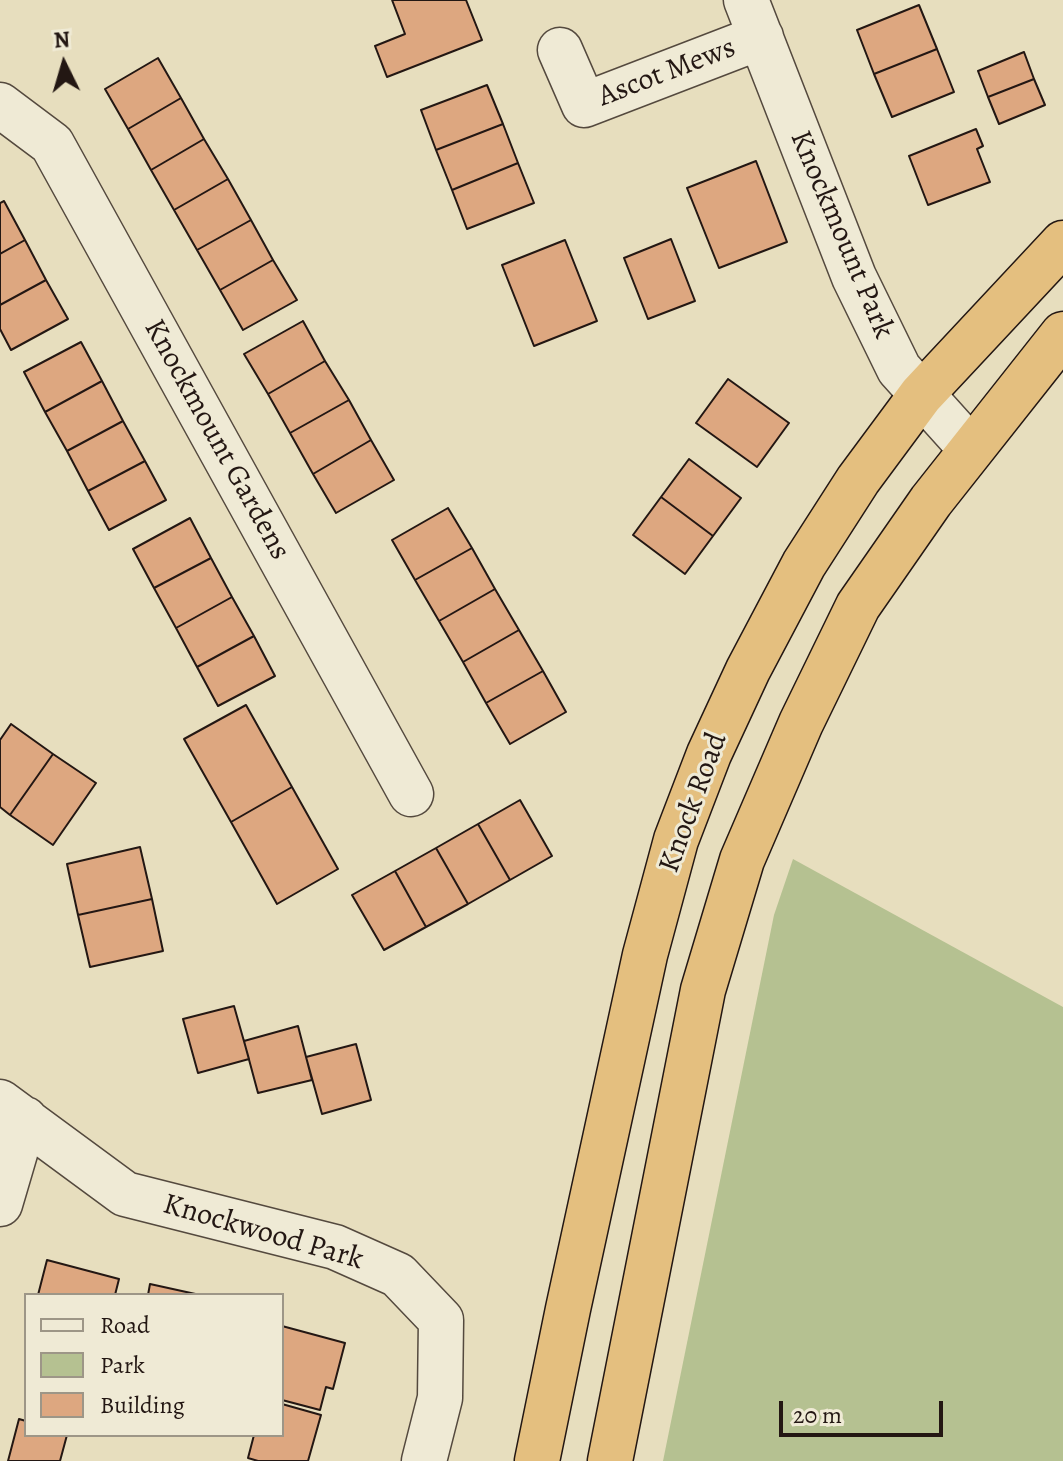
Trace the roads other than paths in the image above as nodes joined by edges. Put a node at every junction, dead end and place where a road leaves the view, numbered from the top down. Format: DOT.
graph roads {
  1 [pos="754,18"];
  2 [pos="560,50"];
  3 [pos="0,105"];
  4 [pos="1063,243"];
  5 [pos="1063,334"];
  6 [pos="921,395"];
  7 [pos="971,449"];
  8 [pos="411,794"];
  9 [pos="12,1111"];
  10 [pos="0,1204"];
  11 [pos="424,1461"];
  12 [pos="537,1461"];
  13 [pos="610,1461"];
  1 -- 2 [label="street, Ascot Mews"];
  1 -- 6 [label="street, Knockmount Park"];
  3 -- 8 [label="street, Knockmount Gardens"];
  4 -- 6 [label="highway, Knock Road"];
  5 -- 7 [label="highway"];
  6 -- 7 [label="street, Knockmount Park"];
  6 -- 12 [label="highway, Knock Road"];
  7 -- 13 [label="highway"];
  9 -- 10 [label="street"];
  9 -- 11 [label="street, Knockwood Park"];
}
